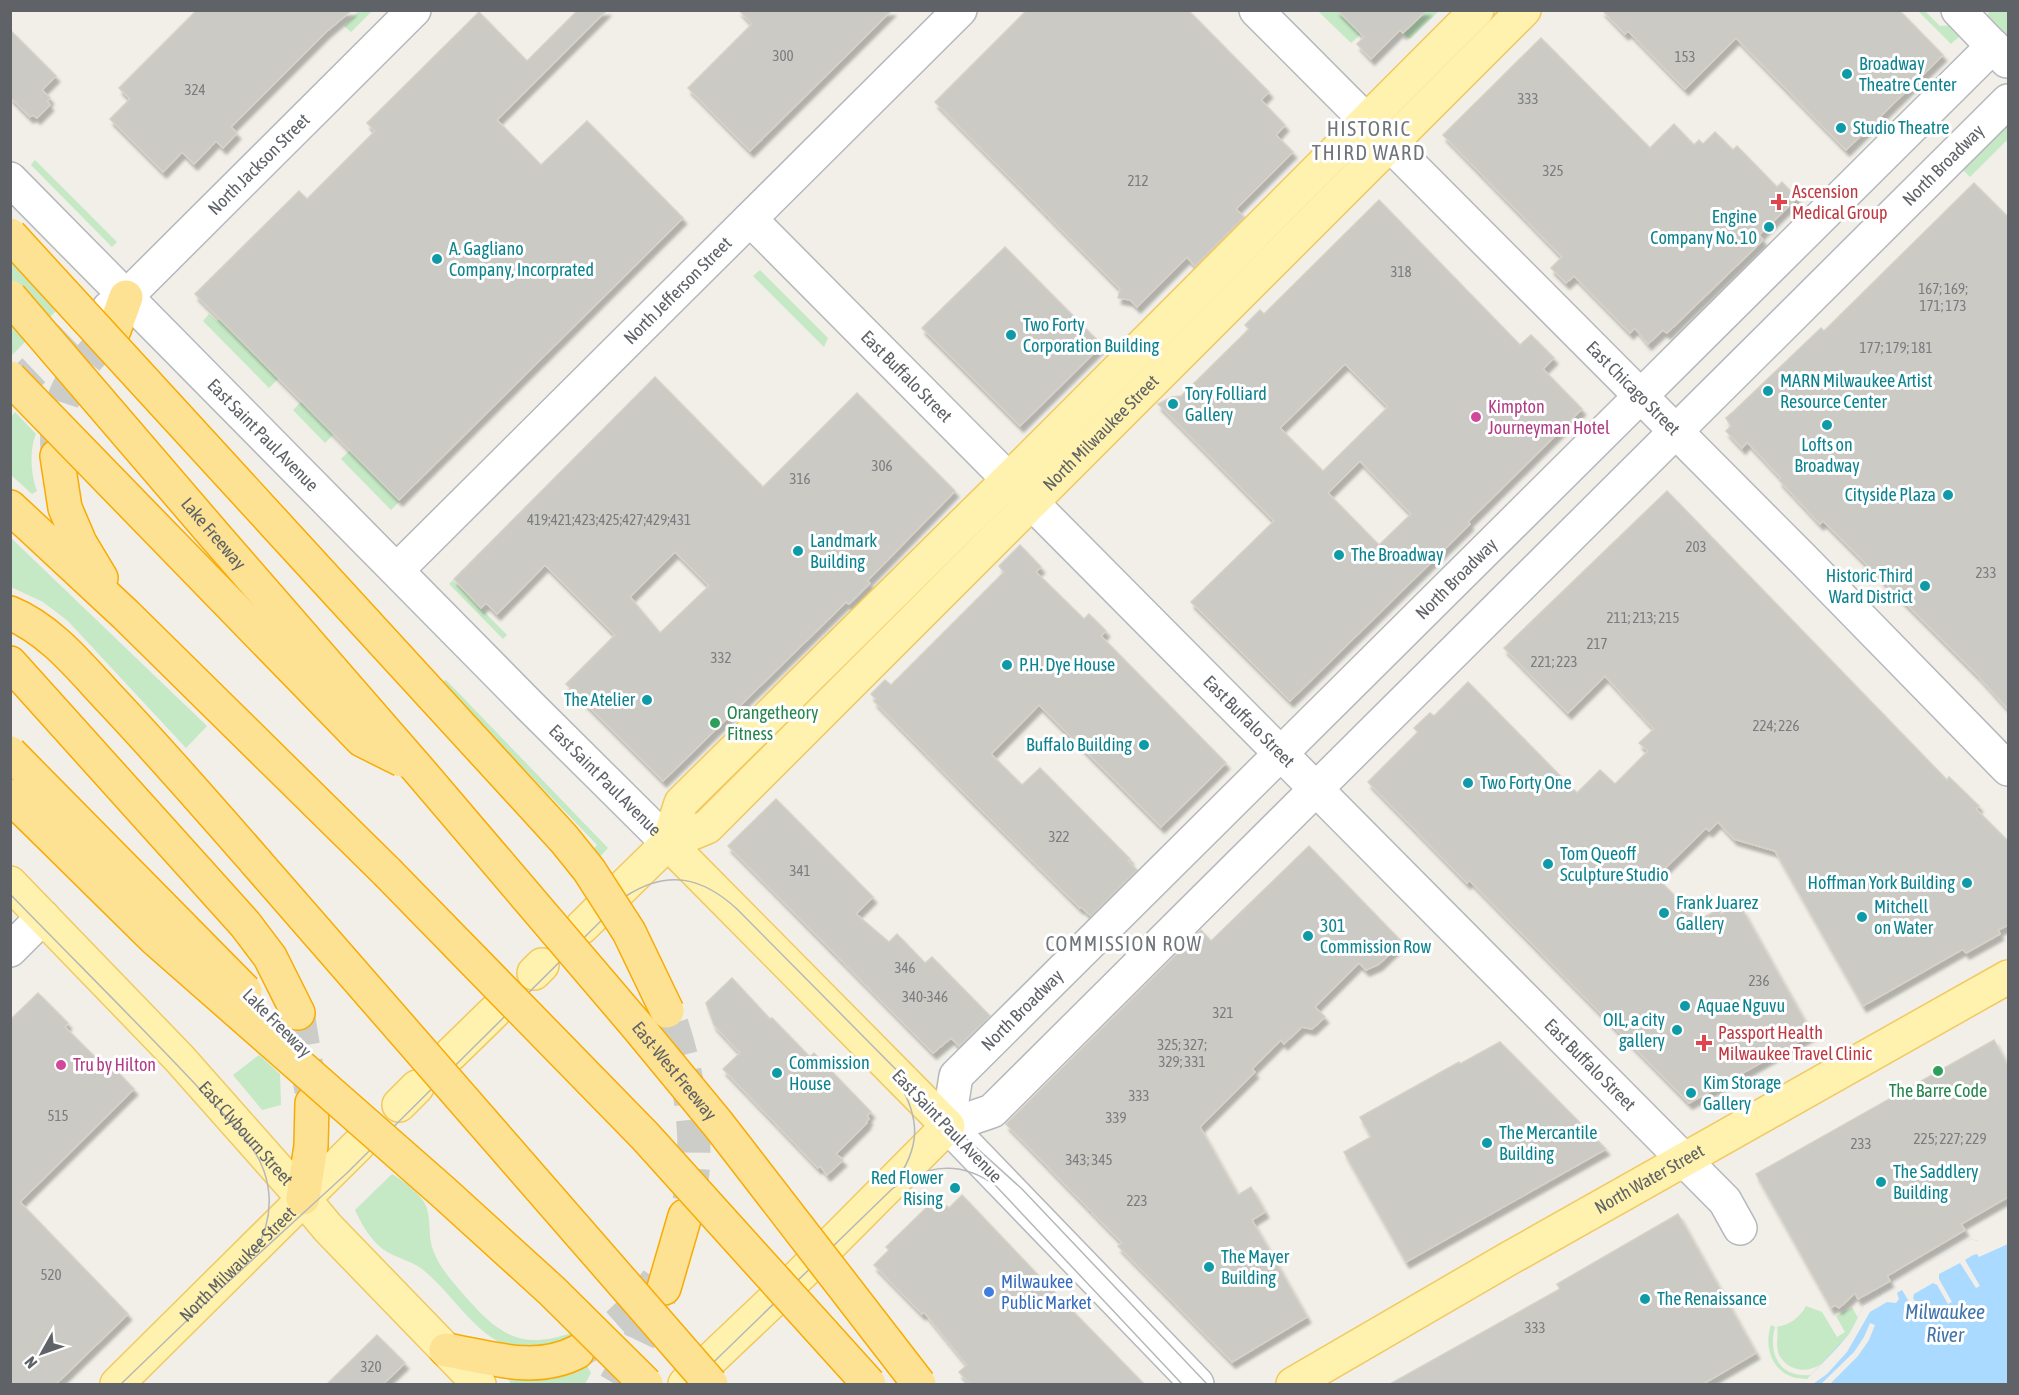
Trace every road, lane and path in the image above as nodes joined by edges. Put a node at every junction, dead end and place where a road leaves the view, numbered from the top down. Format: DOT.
graph roads {
  1 [pos="414,10"];
  2 [pos="960,10"];
  3 [pos="1256,10"];
  4 [pos="1477,10"];
  5 [pos="1524,10"];
  6 [pos="1958,10"];
  7 [pos="2001,54"];
  8 [pos="2008,101"];
  9 [pos="1366,122"];
  10 [pos="1390,145"];
  11 [pos="10,179"];
  12 [pos="750,219"];
  13 [pos="10,235"];
  14 [pos="1233,255"];
  15 [pos="1256,279"];
  16 [pos="10,297"];
  17 [pos="113,314"];
  18 [pos="10,378"];
  19 [pos="1641,396"];
  20 [pos="1676,432"];
  21 [pos="57,456"];
  22 [pos="1009,479"];
  23 [pos="1032,503"];
  24 [pos="10,507"];
  25 [pos="397,570"];
  26 [pos="10,613"];
  27 [pos="125,614"];
  28 [pos="10,663"];
  29 [pos="10,753"];
  30 [pos="1281,754"];
  31 [pos="417,768"];
  32 [pos="2008,769"];
  33 [pos="1316,789"];
  34 [pos="10,796"];
  35 [pos="668,843"];
  36 [pos="10,883"];
  37 [pos="600,909"];
  38 [pos="43,917"];
  39 [pos="10,950"];
  40 [pos="2008,977"];
  41 [pos="494,1012"];
  42 [pos="298,1013"];
  43 [pos="669,1017"];
  44 [pos="451,1054"];
  45 [pos="312,1103"];
  46 [pos="948,1126"];
  47 [pos="358,1144"];
  48 [pos="1683,1159"];
  49 [pos="442,1191"];
  50 [pos="303,1198"];
  51 [pos="1740,1228"];
  52 [pos="681,1231"];
  53 [pos="660,1284"];
  54 [pos="446,1350"];
  55 [pos="577,1352"];
  56 [pos="1306,1380"];
  57 [pos="117,1384"];
  58 [pos="479,1384"];
  59 [pos="646,1384"];
  60 [pos="685,1384"];
  61 [pos="711,1384"];
  62 [pos="869,1384"];
  63 [pos="919,1384"];
  64 [pos="1197,1384"];
  1 -- 17 [label="street, North Jackson Street"];
  2 -- 12 [label="street, North Jefferson Street"];
  3 -- 9 [label="street, East Chicago Street"];
  4 -- 9 [label="main road, North Milwaukee Street"];
  5 -- 10 [label="main road, North Milwaukee Street"];
  6 -- 7 [label="street"];
  7 -- 19 [label="street, North Broadway"];
  8 -- 20 [label="street, North Broadway"];
  9 -- 10 [label="street, East Chicago Street"];
  9 -- 14 [label="main road, North Milwaukee Street"];
  10 -- 15 [label="main road, North Milwaukee Street"];
  10 -- 19 [label="street, East Chicago Street"];
  11 -- 17 [label="street, East Saint Paul Avenue"];
  12 -- 22 [label="street, East Buffalo Street"];
  12 -- 25 [label="street, North Jefferson Street"];
  13 -- 43 [label="highway, bridge"];
  14 -- 15 [label="main road"];
  14 -- 22 [label="main road, North Milwaukee Street"];
  15 -- 23 [label="main road, North Milwaukee Street"];
  16 -- 31 [label="highway, Lake Freeway, bridge"];
  17 -- 25 [label="street, East Saint Paul Avenue"];
  18 -- 31 [label="highway, bridge"];
  19 -- 20 [label="street, East Chicago Street"];
  19 -- 30 [label="street, North Broadway"];
  20 -- 32 [label="street, East Chicago Street"];
  20 -- 33 [label="street, North Broadway"];
  21 -- 27 [label="highway"];
  22 -- 23 [label="street, East Buffalo Street"];
  22 -- 35 [label="main road, North Milwaukee Street"];
  23 -- 30 [label="street, East Buffalo Street"];
  23 -- 35 [label="main road, North Milwaukee Street"];
  24 -- 27 [label="highway"];
  25 -- 35 [label="street, East Saint Paul Avenue"];
  26 -- 61 [label="highway, bridge"];
  27 -- 62 [label="highway, bridge"];
  28 -- 42 [label="highway"];
  29 -- 49 [label="highway, Lake Freeway, bridge"];
  30 -- 33 [label="street, East Buffalo Street"];
  30 -- 46 [label="street, North Broadway"];
  31 -- 63 [label="highway, East-West Freeway, bridge"];
  33 -- 46 [label="street, North Broadway"];
  33 -- 48 [label="street, East Buffalo Street"];
  34 -- 49 [label="highway, bridge"];
  35 -- 37 [label="main road, North Milwaukee Street"];
  35 -- 46 [label="main road, East Saint Paul Avenue"];
  36 -- 38 [label="main road, East Clybourn Street"];
  38 -- 39 [label="street"];
  38 -- 50 [label="main road, East Clybourn Street"];
  40 -- 48 [label="main road, North Water Street"];
  41 -- 44 [label="main road"];
  45 -- 50 [label="highway"];
  46 -- 60 [label="main road, North Broadway"];
  46 -- 64 [label="street, East Saint Paul Avenue"];
  47 -- 50 [label="main road, North Milwaukee Street"];
  48 -- 51 [label="street, East Buffalo Street"];
  48 -- 56 [label="main road, North Water Street"];
  49 -- 59 [label="highway, bridge"];
  50 -- 54 [label="main road, East Clybourn Street"];
  50 -- 57 [label="main road, North Milwaukee Street"];
  52 -- 53 [label="highway"];
  54 -- 55 [label="highway"];
  54 -- 58 [label="main road, East Clybourn Street"];
}
